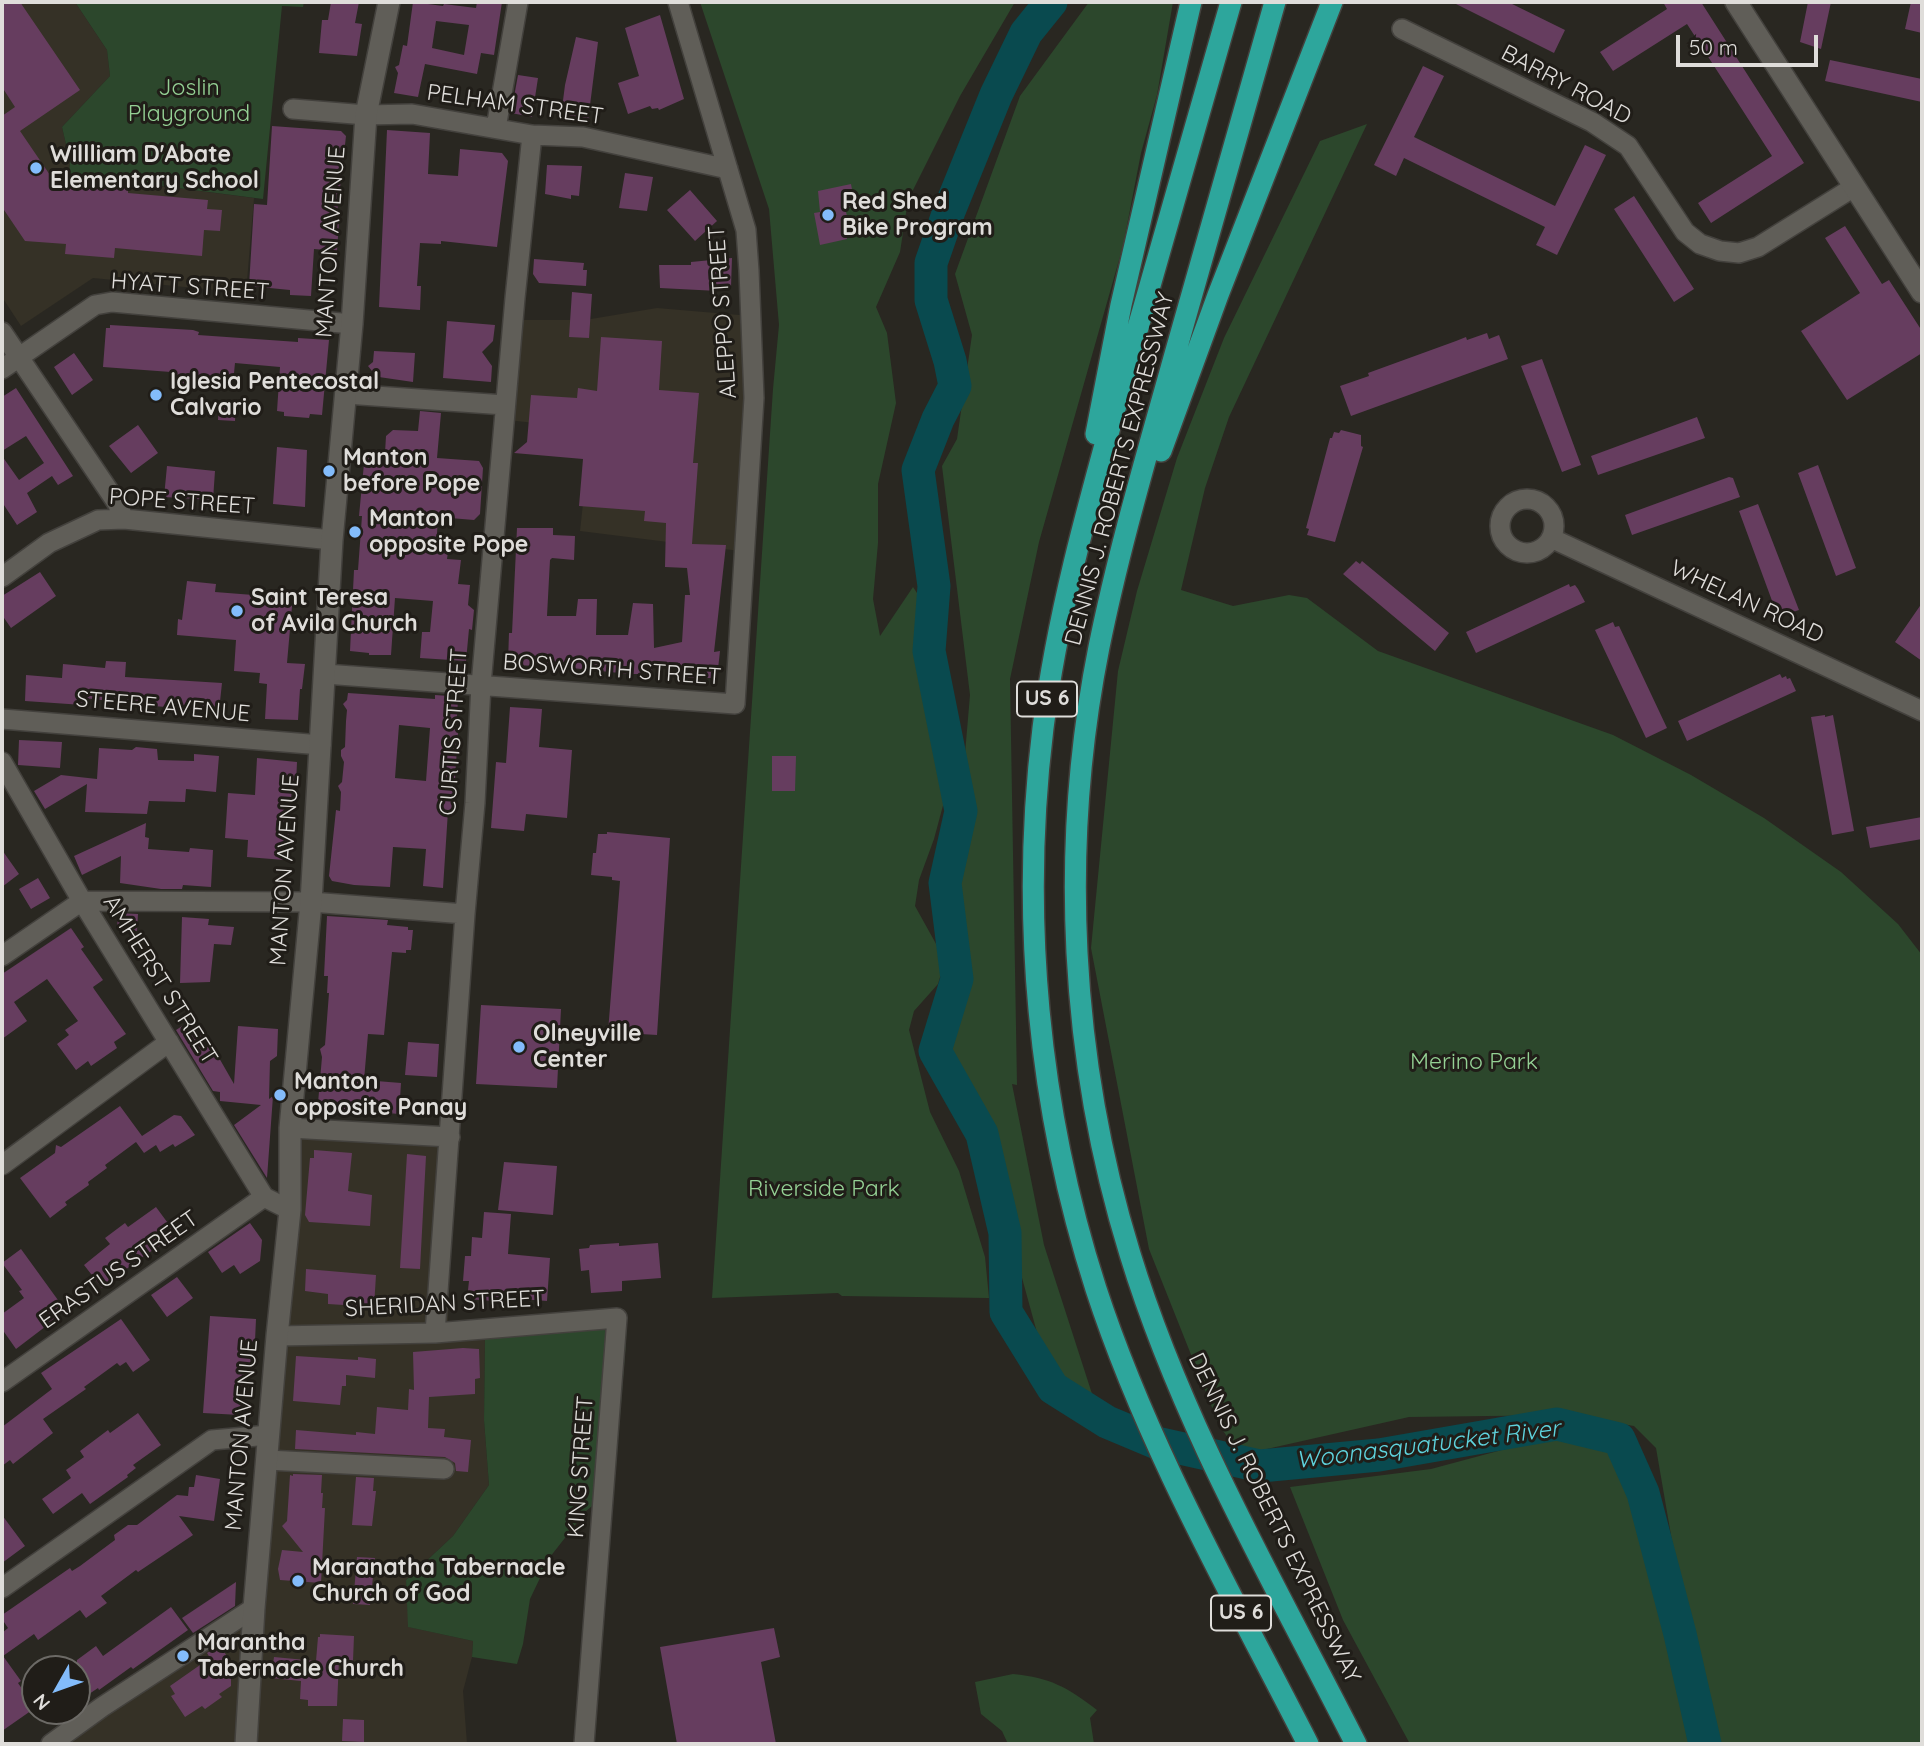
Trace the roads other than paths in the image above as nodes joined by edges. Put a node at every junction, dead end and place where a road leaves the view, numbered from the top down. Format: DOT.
graph roads {
  1 [pos="389,2"];
  2 [pos="518,2"];
  3 [pos="678,2"];
  4 [pos="1191,2"];
  5 [pos="1231,2"];
  6 [pos="1275,2"];
  7 [pos="1332,2"];
  8 [pos="1735,2"];
  9 [pos="1402,29"];
  10 [pos="293,109"];
  11 [pos="366,115"];
  12 [pos="496,128"];
  13 [pos="532,135"];
  14 [pos="728,169"];
  15 [pos="1854,187"];
  16 [pos="1922,292"];
  17 [pos="352,324"];
  18 [pos="2,332"];
  19 [pos="19,357"];
  20 [pos="2,369"];
  21 [pos="346,394"];
  22 [pos="505,405"];
  23 [pos="747,503"];
  24 [pos="124,519"];
  25 [pos="1551,538"];
  26 [pos="332,540"];
  27 [pos="1074,557"];
  28 [pos="2,577"];
  29 [pos="1113,585"];
  30 [pos="326,674"];
  31 [pos="481,684"];
  32 [pos="1922,711"];
  33 [pos="2,719"];
  34 [pos="321,745"];
  35 [pos="2,762"];
  36 [pos="82,901"];
  37 [pos="311,902"];
  38 [pos="465,914"];
  39 [pos="2,956"];
  40 [pos="169,1042"];
  41 [pos="290,1128"];
  42 [pos="450,1137"];
  43 [pos="2,1165"];
  44 [pos="264,1198"];
  45 [pos="290,1210"];
  46 [pos="617,1318"];
  47 [pos="435,1333"];
  48 [pos="276,1336"];
  49 [pos="2,1382"];
  50 [pos="269,1435"];
  51 [pos="267,1460"];
  52 [pos="444,1469"];
  53 [pos="2,1588"];
  54 [pos="254,1608"];
  55 [pos="51,1744"];
  56 [pos="246,1744"];
  57 [pos="584,1744"];
  58 [pos="1308,1744"];
  59 [pos="1356,1744"];
  1 -- 11 [label="main road, MANTON AVENUE"];
  2 -- 12 [label="street"];
  3 -- 14 [label="street, ALEPPO STREET"];
  4 -- 27 [label="highway"];
  5 -- 27 [label="highway, DENNIS J. ROBERTS EXPRESSWAY / US 6"];
  6 -- 29 [label="highway, DENNIS J. ROBERTS EXPRESSWAY / US 6"];
  7 -- 29 [label="highway"];
  8 -- 15 [label="main road"];
  9 -- 15 [label="street, BARRY ROAD"];
  10 -- 11 [label="street, PELHAM STREET"];
  11 -- 12 [label="street, PELHAM STREET"];
  11 -- 17 [label="main road, MANTON AVENUE"];
  12 -- 13 [label="street, PELHAM STREET"];
  13 -- 14 [label="street, PELHAM STREET"];
  13 -- 22 [label="street, CURTIS STREET"];
  14 -- 23 [label="street, ALEPPO STREET"];
  15 -- 16 [label="main road"];
  17 -- 19 [label="street, HYATT STREET"];
  17 -- 21 [label="main road, MANTON AVENUE"];
  18 -- 19 [label="street"];
  19 -- 20 [label="street, HYATT STREET"];
  19 -- 24 [label="street"];
  21 -- 22 [label="street"];
  21 -- 26 [label="main road, MANTON AVENUE"];
  22 -- 31 [label="street, CURTIS STREET"];
  23 -- 31 [label="street, BOSWORTH STREET"];
  24 -- 26 [label="street, POPE STREET"];
  24 -- 28 [label="street, POPE STREET"];
  25 -- 32 [label="street, WHELAN ROAD"];
  26 -- 30 [label="main road, MANTON AVENUE"];
  27 -- 58 [label="highway, DENNIS J. ROBERTS EXPRESSWAY / US 6"];
  29 -- 59 [label="highway, DENNIS J. ROBERTS EXPRESSWAY / US 6"];
  30 -- 31 [label="street, BOSWORTH STREET"];
  30 -- 34 [label="main road, MANTON AVENUE"];
  31 -- 38 [label="street, CURTIS STREET"];
  33 -- 34 [label="street, STEERE AVENUE"];
  34 -- 37 [label="main road, MANTON AVENUE"];
  35 -- 36 [label="street, AMHERST STREET"];
  36 -- 37 [label="street"];
  36 -- 39 [label="street"];
  36 -- 40 [label="street, AMHERST STREET"];
  37 -- 38 [label="street"];
  37 -- 41 [label="main road, MANTON AVENUE"];
  38 -- 42 [label="street, CURTIS STREET"];
  40 -- 43 [label="street"];
  40 -- 44 [label="street, AMHERST STREET"];
  41 -- 42 [label="street"];
  41 -- 45 [label="main road, MANTON AVENUE"];
  42 -- 47 [label="street, CURTIS STREET"];
  44 -- 45 [label="street"];
  44 -- 49 [label="street, ERASTUS STREET"];
  45 -- 48 [label="main road, MANTON AVENUE"];
  46 -- 47 [label="street, SHERIDAN STREET"];
  46 -- 57 [label="street, KING STREET"];
  47 -- 48 [label="street, SHERIDAN STREET"];
  48 -- 50 [label="main road, MANTON AVENUE"];
  50 -- 51 [label="main road, MANTON AVENUE"];
  50 -- 53 [label="street"];
  51 -- 52 [label="street"];
  51 -- 54 [label="main road, MANTON AVENUE"];
  54 -- 55 [label="street"];
  54 -- 56 [label="main road, MANTON AVENUE"];
}
